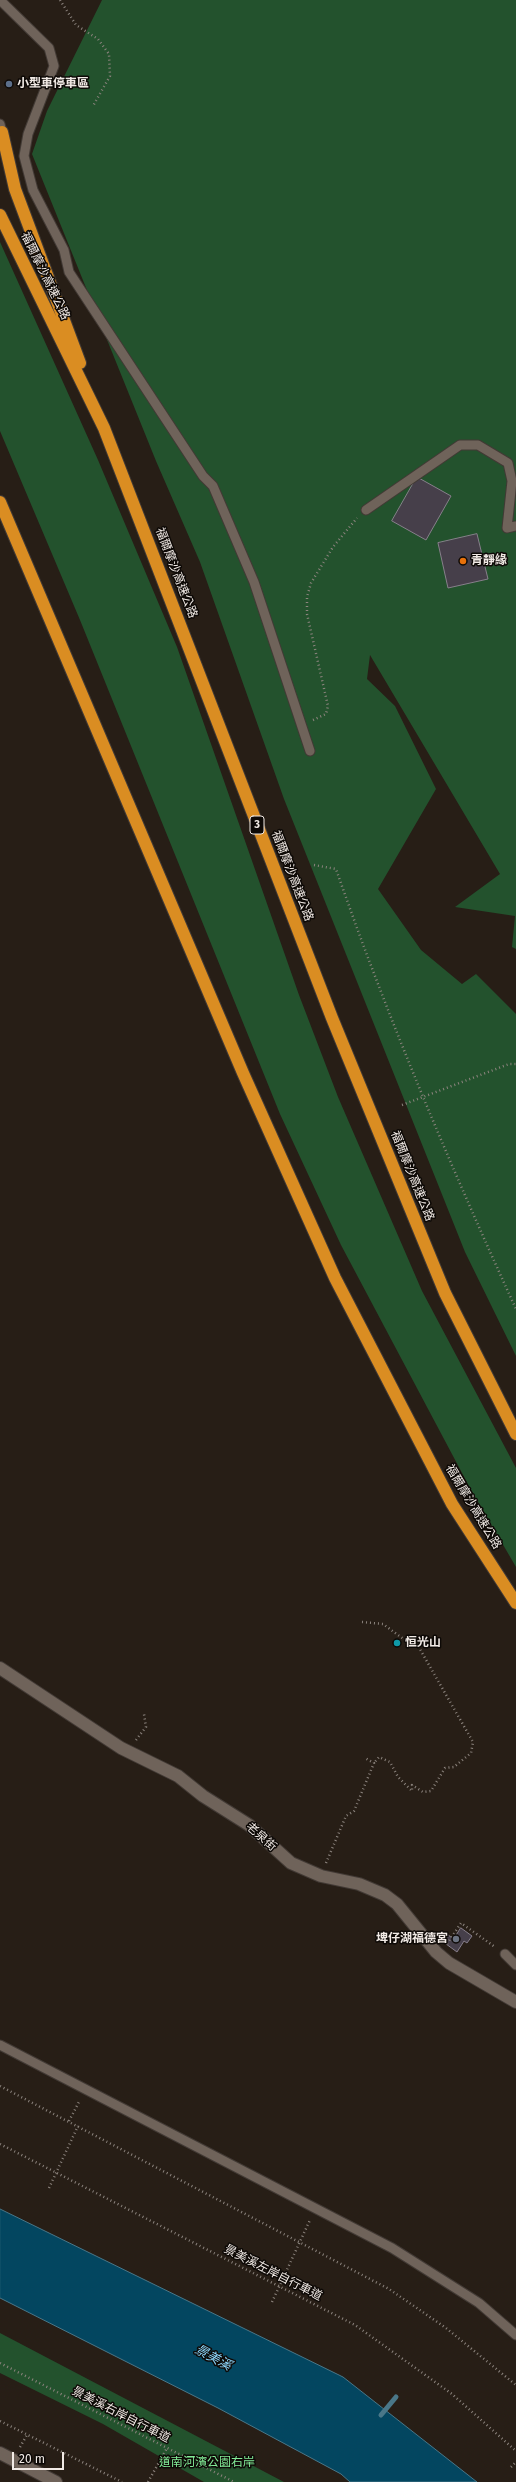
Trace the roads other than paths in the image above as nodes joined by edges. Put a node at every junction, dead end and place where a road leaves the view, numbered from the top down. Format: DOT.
graph roads {
  1 [pos="0,0"];
  2 [pos="1,128"];
  3 [pos="0,215"];
  4 [pos="104,428"];
  5 [pos="0,502"];
  6 [pos="366,510"];
  7 [pos="516,526"];
  8 [pos="310,751"];
  9 [pos="516,1434"];
  10 [pos="516,1603"];
  11 [pos="0,1668"];
  12 [pos="505,1954"];
  13 [pos="516,1965"];
  14 [pos="516,2002"];
  15 [pos="0,2045"];
  16 [pos="516,2335"];
  17 [pos="0,2453"];
  18 [pos="56,2482"];
  1 -- 8 [label="lane"];
  2 -- 4 [label="highway"];
  3 -- 4 [label="highway, 福爾摩沙高速公路 / 3"];
  4 -- 9 [label="highway, 福爾摩沙高速公路 / 3"];
  5 -- 10 [label="highway, 福爾摩沙高速公路"];
  6 -- 7 [label="lane"];
  11 -- 14 [label="street, 老泉街"];
  12 -- 13 [label="lane"];
  15 -- 16 [label="lane"];
  17 -- 18 [label="street"];
}
